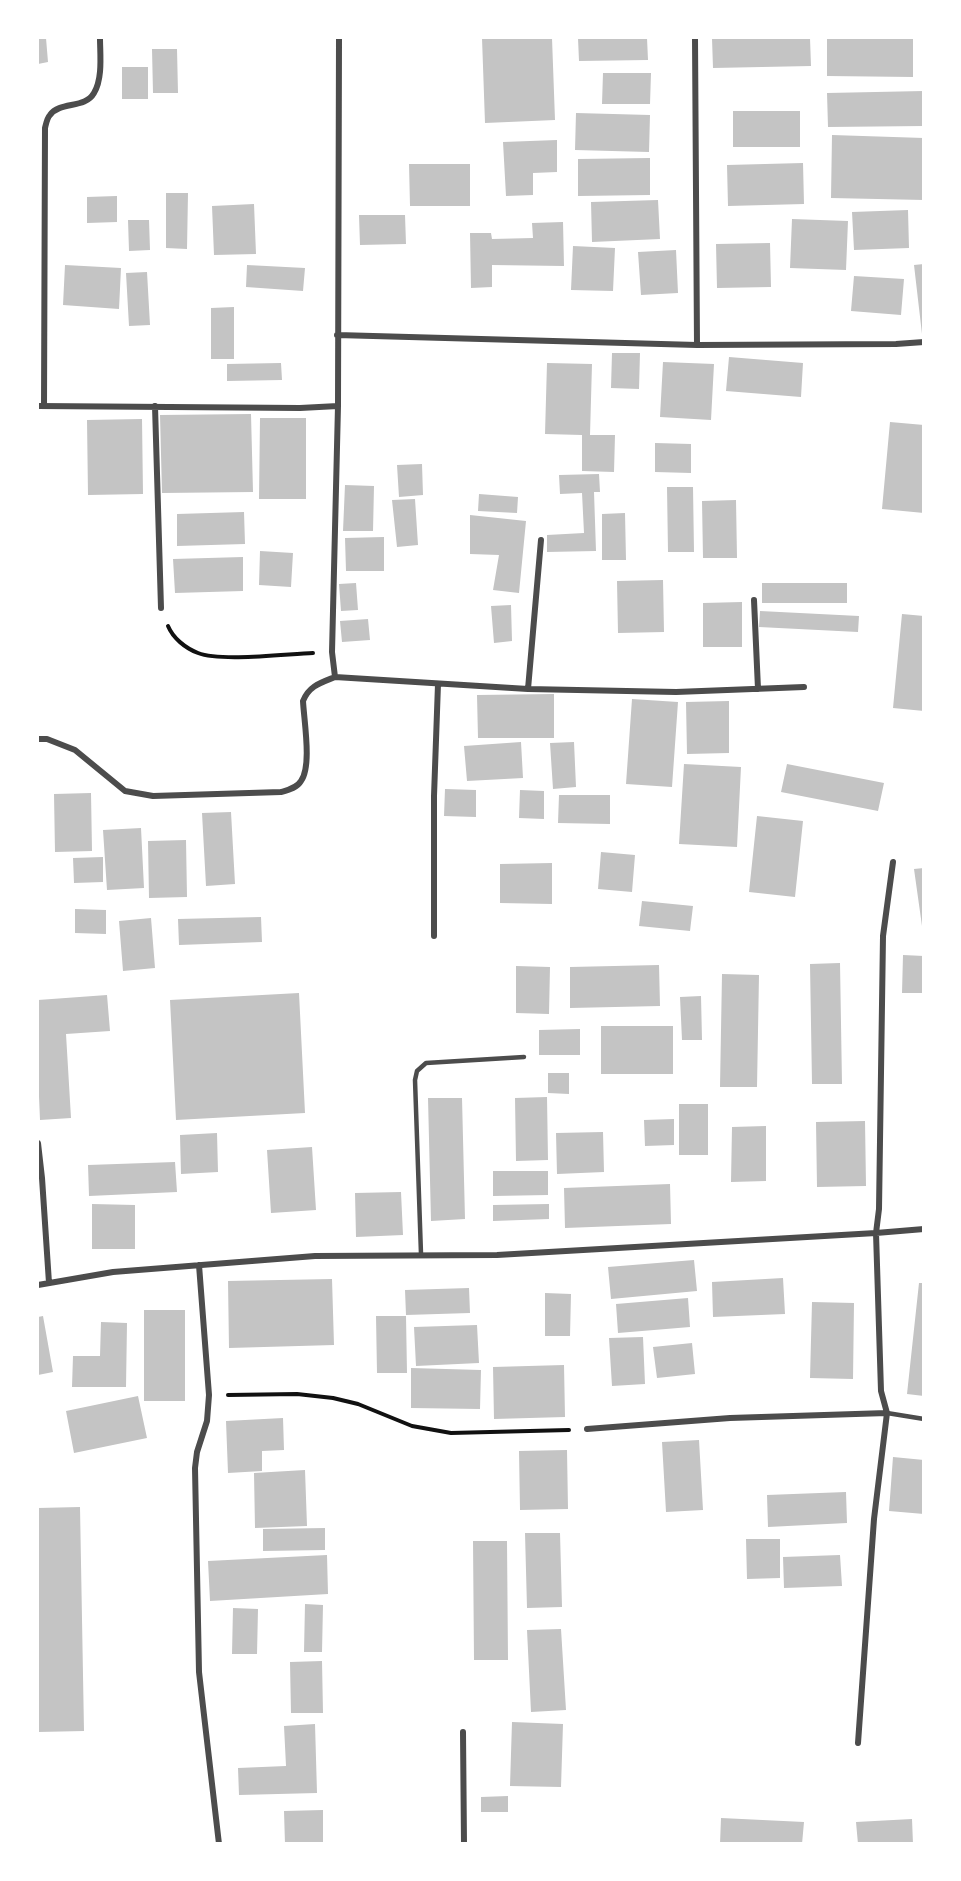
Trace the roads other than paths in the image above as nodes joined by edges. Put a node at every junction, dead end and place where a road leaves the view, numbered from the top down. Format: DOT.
graph roads {
  1 [pos="100,38"];
  2 [pos="339,38"];
  3 [pos="695,38"];
  4 [pos="338,335"];
  5 [pos="924,342"];
  6 [pos="697,345"];
  7 [pos="41,406"];
  8 [pos="155,406"];
  9 [pos="338,406"];
  10 [pos="541,540"];
  11 [pos="754,600"];
  12 [pos="161,608"];
  13 [pos="335,677"];
  14 [pos="438,684"];
  15 [pos="804,687"];
  16 [pos="528,689"];
  17 [pos="758,689"];
  18 [pos="38,739"];
  19 [pos="893,862"];
  20 [pos="434,936"];
  21 [pos="524,1057"];
  22 [pos="38,1143"];
  23 [pos="924,1229"];
  24 [pos="876,1233"];
  25 [pos="421,1254"];
  26 [pos="199,1265"];
  27 [pos="49,1283"];
  28 [pos="38,1285"];
  29 [pos="887,1413"];
  30 [pos="924,1419"];
  31 [pos="587,1429"];
  32 [pos="463,1732"];
  33 [pos="858,1743"];
  34 [pos="219,1844"];
  35 [pos="464,1844"];
  1 -- 7 [label="street"];
  2 -- 4 [label="street"];
  3 -- 6 [label="street"];
  4 -- 6 [label="street"];
  4 -- 9 [label="street"];
  5 -- 6 [label="street"];
  7 -- 8 [label="street"];
  8 -- 9 [label="street"];
  8 -- 12 [label="street"];
  9 -- 13 [label="street"];
  10 -- 16 [label="street"];
  11 -- 17 [label="street"];
  13 -- 14 [label="street"];
  13 -- 18 [label="street"];
  14 -- 16 [label="street"];
  14 -- 20 [label="street"];
  15 -- 17 [label="street"];
  16 -- 17 [label="street"];
  19 -- 24 [label="street"];
  21 -- 25 [label="lane"];
  22 -- 27 [label="street"];
  23 -- 24 [label="street"];
  24 -- 25 [label="street"];
  24 -- 29 [label="street"];
  25 -- 26 [label="street"];
  26 -- 27 [label="street"];
  26 -- 34 [label="street"];
  27 -- 28 [label="street"];
  29 -- 30 [label="lane"];
  29 -- 31 [label="street"];
  29 -- 33 [label="street"];
  32 -- 35 [label="street"];
}
